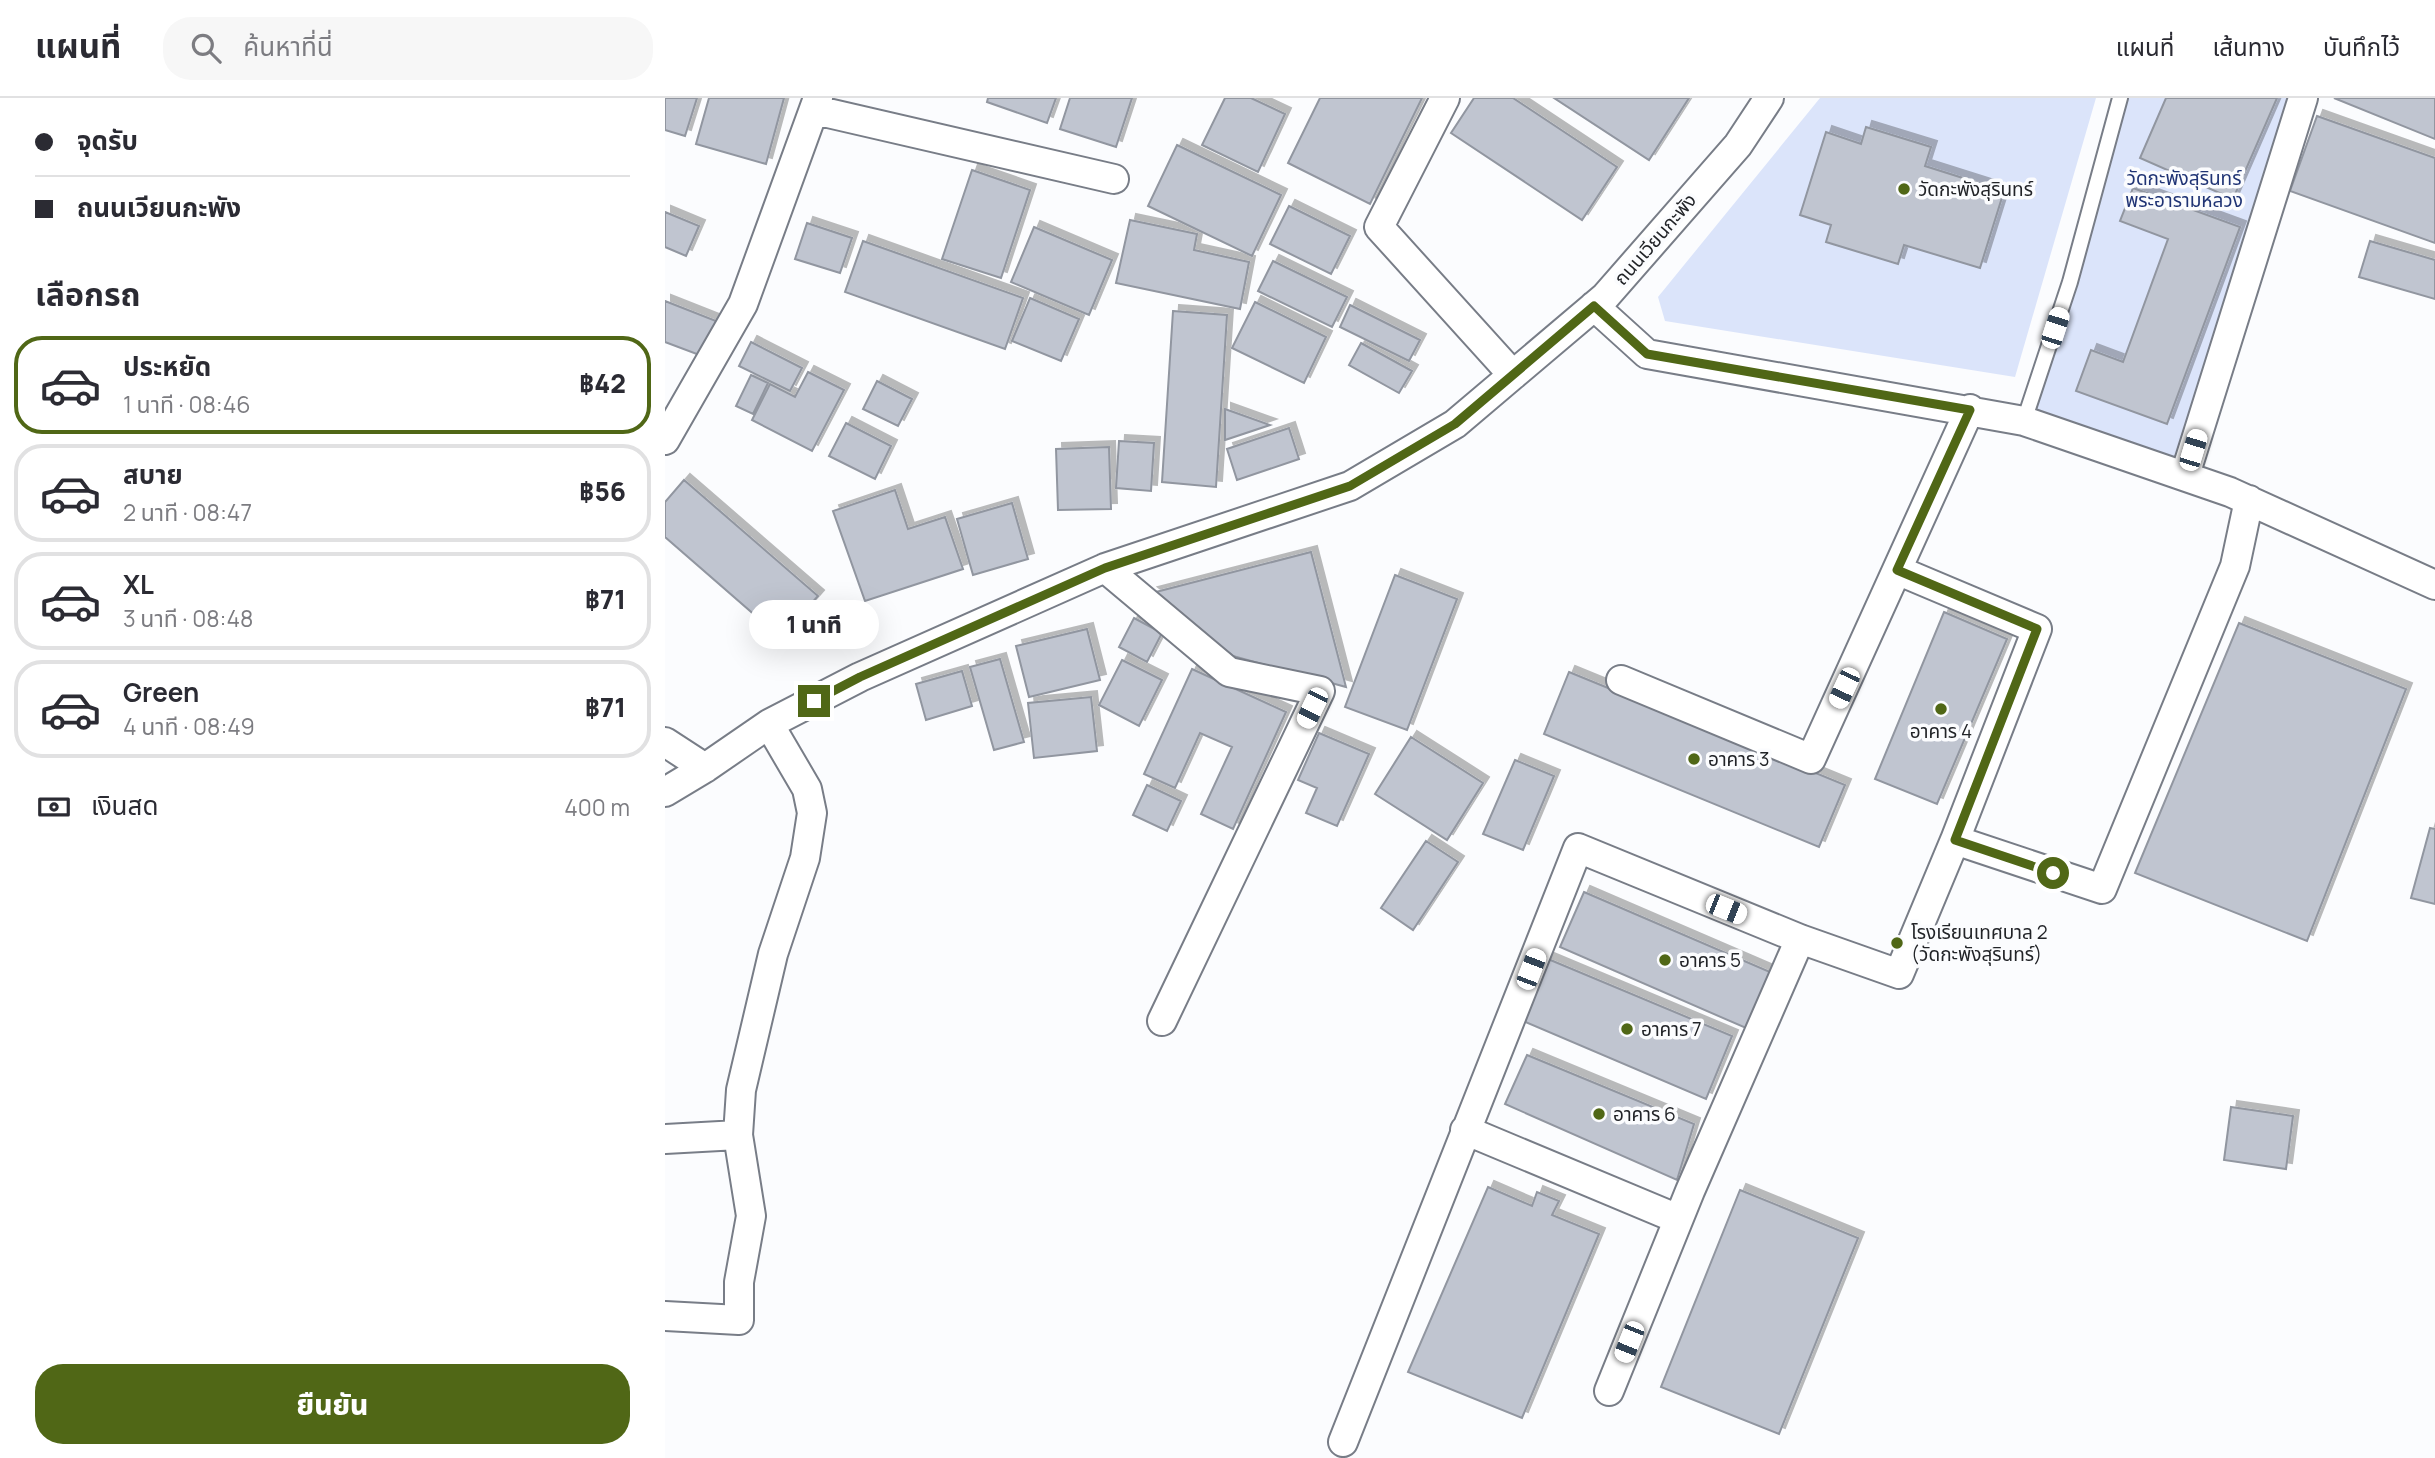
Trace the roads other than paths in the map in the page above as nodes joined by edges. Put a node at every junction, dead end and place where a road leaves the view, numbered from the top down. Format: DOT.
graph roads {
  1 [pos="1445,98"];
  2 [pos="1769,98"];
  3 [pos="2120,98"];
  4 [pos="2303,98"];
  5 [pos="817,104"];
  6 [pos="1114,179"];
  7 [pos="1594,306"];
  8 [pos="1513,375"];
  9 [pos="1970,410"];
  10 [pos="2024,421"];
  11 [pos="665,440"];
  12 [pos="2185,475"];
  13 [pos="2249,500"];
  14 [pos="1105,568"];
  15 [pos="1897,570"];
  16 [pos="2435,585"];
  17 [pos="1621,680"];
  18 [pos="769,724"];
  19 [pos="665,742"];
  20 [pos="705,768"];
  21 [pos="665,792"];
  22 [pos="1955,840"];
  23 [pos="1800,939"];
  24 [pos="1162,1021"];
  25 [pos="1465,1130"];
  26 [pos="738,1135"];
  27 [pos="665,1139"];
  28 [pos="1678,1219"];
  29 [pos="665,1316"];
  30 [pos="1609,1391"];
  31 [pos="1343,1442"];
  1 -- 8 [label="street"];
  2 -- 7 [label="street, ถนนเวียนกะพัง"];
  3 -- 10 [label="lane"];
  4 -- 12 [label="street"];
  5 -- 6 [label="street"];
  5 -- 11 [label="street"];
  7 -- 8 [label="street, ถนนเวียนกะพัง"];
  7 -- 9 [label="street"];
  8 -- 14 [label="street, ถนนเวียนกะพัง"];
  9 -- 10 [label="street"];
  9 -- 15 [label="street"];
  10 -- 12 [label="street"];
  12 -- 13 [label="street"];
  13 -- 16 [label="street"];
  13 -- 22 [label="street"];
  14 -- 18 [label="street, ถนนเวียนกะพัง"];
  14 -- 24 [label="street"];
  15 -- 17 [label="street"];
  15 -- 22 [label="street"];
  18 -- 20 [label="street, ถนนเวียนกะพัง"];
  18 -- 26 [label="street"];
  19 -- 20 [label="street"];
  20 -- 21 [label="street, ถนนเวียนกะพัง"];
  22 -- 23 [label="street"];
  23 -- 25 [label="street"];
  23 -- 28 [label="street"];
  25 -- 28 [label="street"];
  25 -- 31 [label="street"];
  26 -- 27 [label="street"];
  26 -- 29 [label="street"];
  28 -- 30 [label="street"];
}
